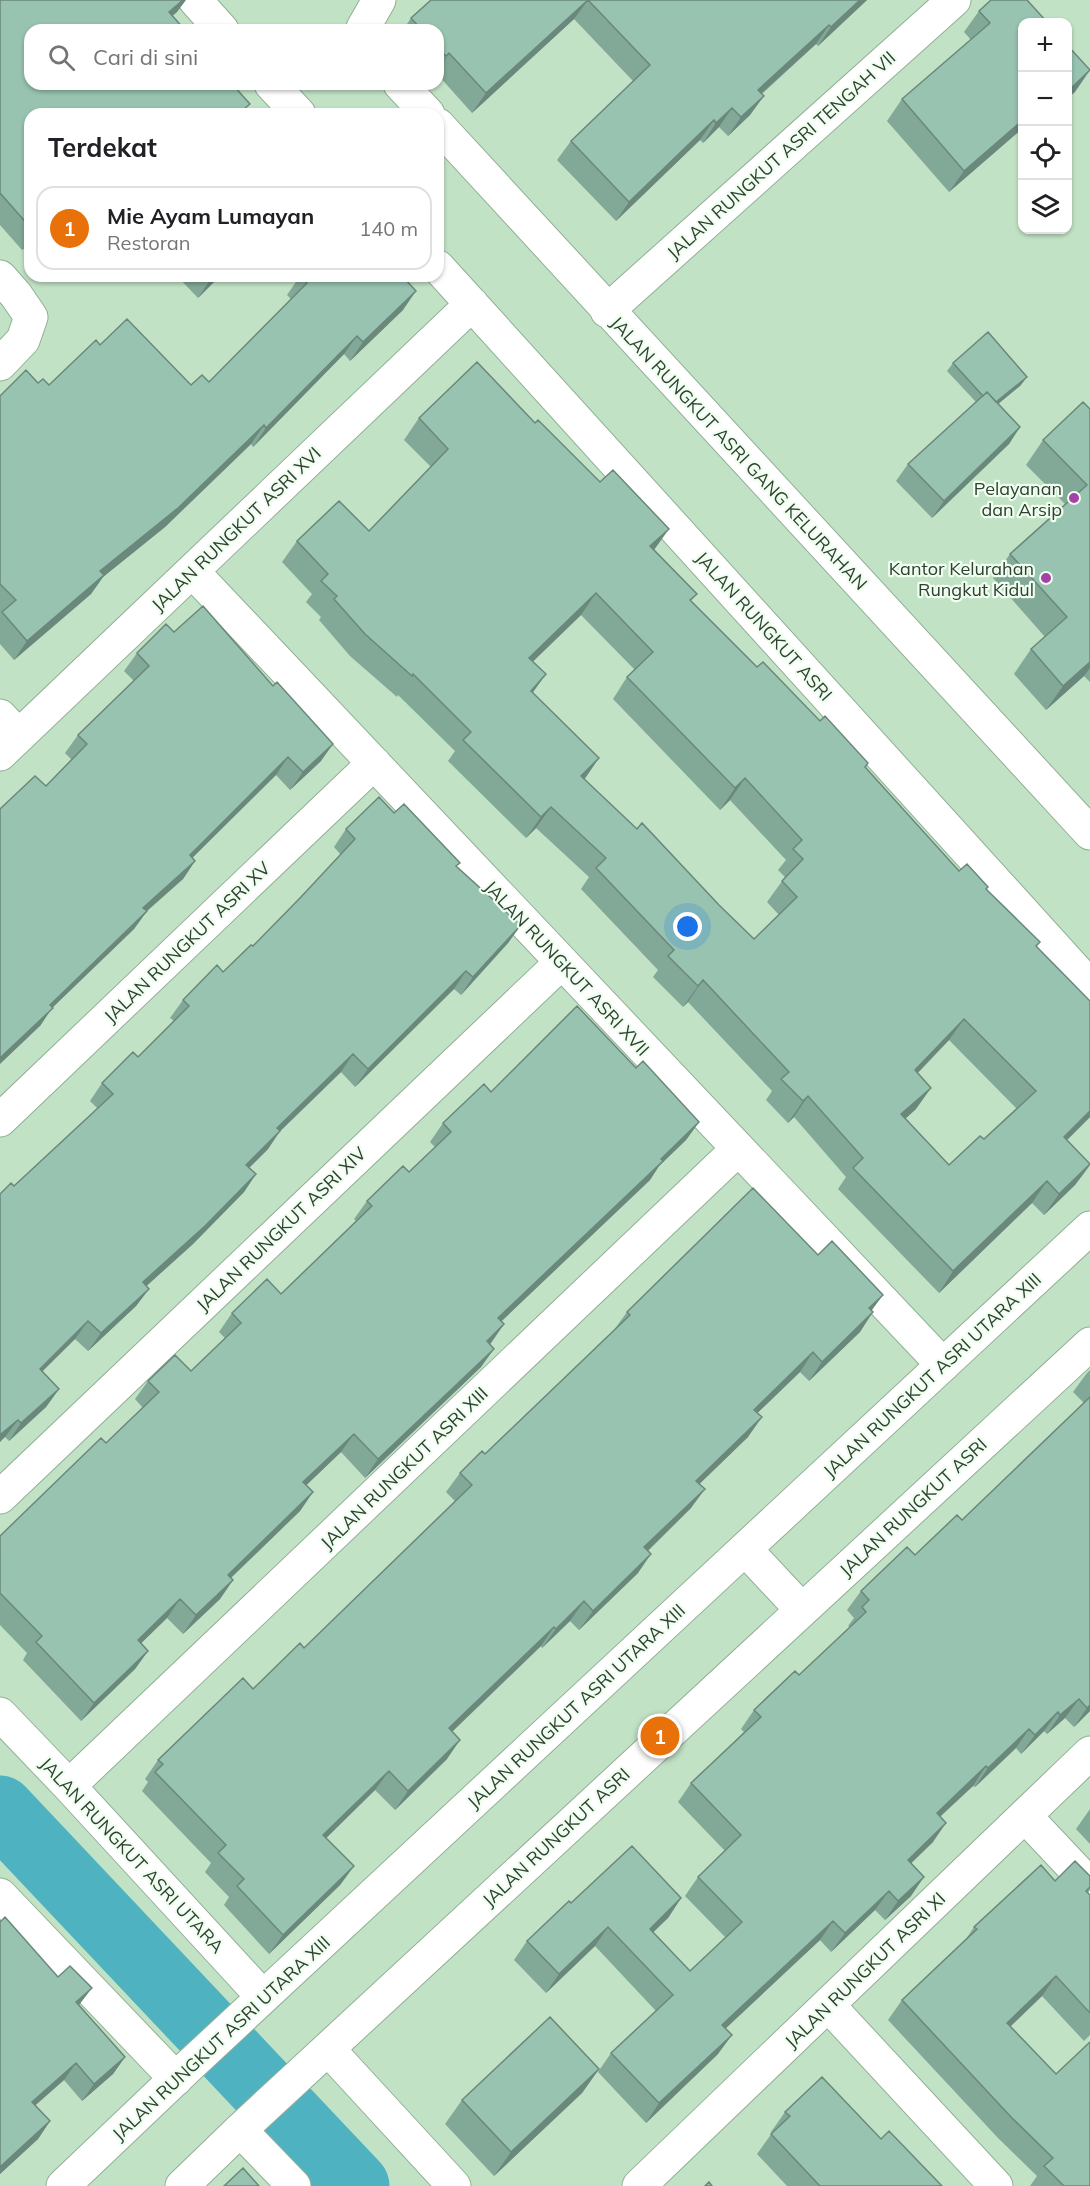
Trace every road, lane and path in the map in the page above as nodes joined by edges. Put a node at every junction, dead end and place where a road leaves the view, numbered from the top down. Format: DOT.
graph roads {
  1 [pos="195,0"];
  2 [pos="954,0"];
  3 [pos="217,24"];
  4 [pos="277,90"];
  5 [pos="406,90"];
  6 [pos="293,108"];
  7 [pos="422,108"];
  8 [pos="444,132"];
  9 [pos="444,274"];
  10 [pos="0,278"];
  11 [pos="472,304"];
  12 [pos="608,311"];
  13 [pos="0,364"];
  14 [pos="192,571"];
  15 [pos="6,735"];
  16 [pos="374,763"];
  17 [pos="1090,833"];
  18 [pos="562,962"];
  19 [pos="1090,986"];
  20 [pos="0,1120"];
  21 [pos="738,1149"];
  22 [pos="1090,1228"];
  23 [pos="1090,1344"];
  24 [pos="943,1365"];
  25 [pos="0,1497"];
  26 [pos="745,1549"];
  27 [pos="802,1610"];
  28 [pos="0,1714"];
  29 [pos="1090,1753"];
  30 [pos="69,1786"];
  31 [pos="1025,1816"];
  32 [pos="1090,1885"];
  33 [pos="0,1895"];
  34 [pos="255,2005"];
  35 [pos="828,2005"];
  36 [pos="318,2058"];
  37 [pos="182,2073"];
  38 [pos="245,2126"];
  39 [pos="63,2186"];
  40 [pos="182,2186"];
  41 [pos="294,2186"];
  42 [pos="454,2186"];
  43 [pos="639,2186"];
  44 [pos="996,2186"];
  1 -- 3 [label="street"];
  2 -- 12 [label="street, JALAN RUNGKUT ASRI TENGAH VII"];
  4 -- 6 [label="street"];
  5 -- 7 [label="street"];
  8 -- 12 [label="street, JALAN RUNGKUT ASRI GANG KELURAHAN"];
  9 -- 11 [label="street, JALAN RUNGKUT ASRI"];
  10 -- 13 [label="street"];
  11 -- 14 [label="street, JALAN RUNGKUT ASRI XVI"];
  11 -- 19 [label="street, JALAN RUNGKUT ASRI"];
  12 -- 17 [label="street, JALAN RUNGKUT ASRI GANG KELURAHAN"];
  14 -- 15 [label="street, JALAN RUNGKUT ASRI XVI"];
  14 -- 16 [label="street, JALAN RUNGKUT ASRI XVII"];
  16 -- 18 [label="street, JALAN RUNGKUT ASRI XVII"];
  16 -- 20 [label="street, JALAN RUNGKUT ASRI XV"];
  18 -- 21 [label="street, JALAN RUNGKUT ASRI XVII"];
  18 -- 25 [label="street, JALAN RUNGKUT ASRI XIV"];
  21 -- 24 [label="street, JALAN RUNGKUT ASRI XVII"];
  21 -- 30 [label="street, JALAN RUNGKUT ASRI XIII"];
  22 -- 24 [label="street, JALAN RUNGKUT ASRI UTARA XIII"];
  23 -- 27 [label="street, JALAN RUNGKUT ASRI"];
  24 -- 26 [label="street, JALAN RUNGKUT ASRI UTARA XIII"];
  26 -- 27 [label="street"];
  26 -- 34 [label="street, JALAN RUNGKUT ASRI UTARA XIII"];
  27 -- 36 [label="street, JALAN RUNGKUT ASRI"];
  28 -- 30 [label="street, JALAN RUNGKUT ASRI UTARA"];
  29 -- 31 [label="street, JALAN RUNGKUT ASRI XI"];
  30 -- 34 [label="street, JALAN RUNGKUT ASRI UTARA"];
  31 -- 32 [label="street"];
  31 -- 35 [label="street, JALAN RUNGKUT ASRI XI"];
  33 -- 37 [label="street"];
  34 -- 37 [label="street, JALAN RUNGKUT ASRI UTARA XIII"];
  35 -- 43 [label="street, JALAN RUNGKUT ASRI XI"];
  35 -- 44 [label="street"];
  36 -- 38 [label="street, JALAN RUNGKUT ASRI"];
  36 -- 42 [label="street"];
  37 -- 39 [label="street, JALAN RUNGKUT ASRI UTARA XIII"];
  38 -- 40 [label="street, JALAN RUNGKUT ASRI"];
  38 -- 41 [label="street"];
}
